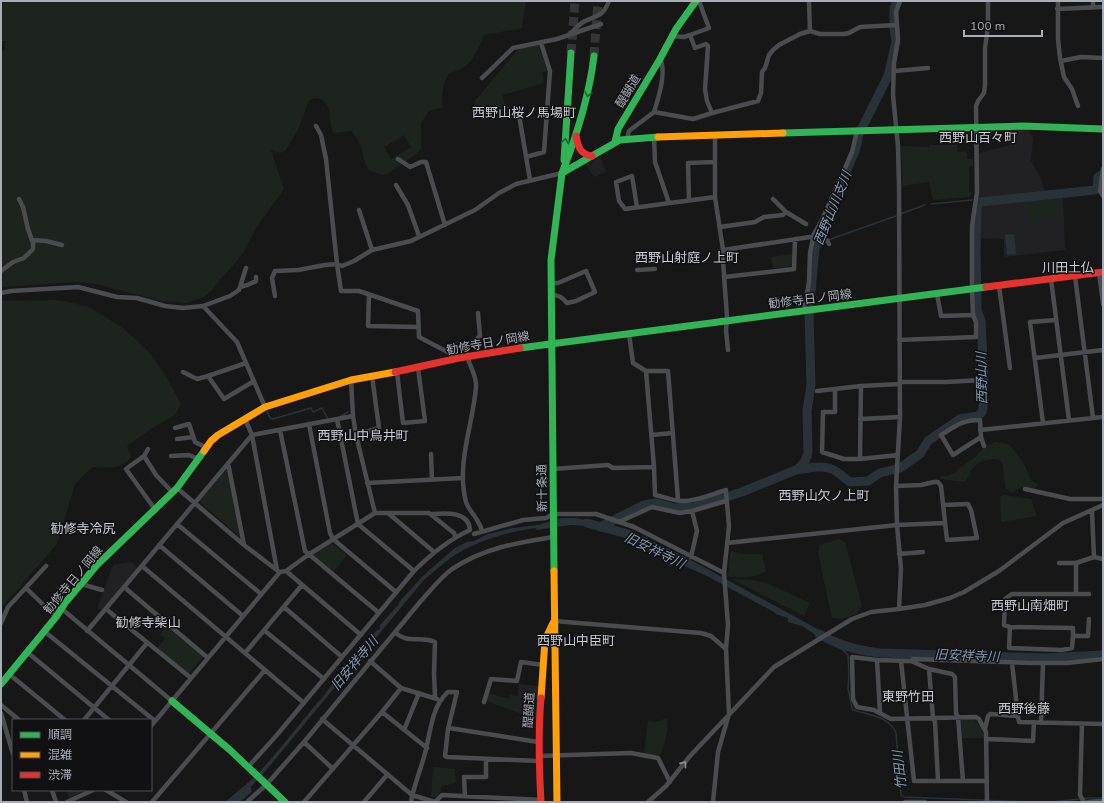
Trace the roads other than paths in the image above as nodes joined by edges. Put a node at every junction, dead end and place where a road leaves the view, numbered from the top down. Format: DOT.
graph roads {
  1 [pos="609,1"];
  2 [pos="698,1"];
  3 [pos="809,1"];
  4 [pos="900,1"];
  5 [pos="988,1"];
  6 [pos="1058,1"];
  7 [pos="1093,1"];
  8 [pos="1093,7"];
  9 [pos="1101,7"];
  10 [pos="1058,9"];
  11 [pos="601,24"];
  12 [pos="896,25"];
  13 [pos="810,30"];
  14 [pos="569,35"];
  15 [pos="690,35"];
  16 [pos="673,36"];
  17 [pos="541,43"];
  18 [pos="572,53"];
  19 [pos="594,56"];
  20 [pos="1103,58"];
  21 [pos="660,60"];
  22 [pos="1061,61"];
  23 [pos="928,68"];
  24 [pos="894,71"];
  25 [pos="482,78"];
  26 [pos="1078,106"];
  27 [pos="654,112"];
  28 [pos="712,113"];
  29 [pos="506,116"];
  30 [pos="316,126"];
  31 [pos="976,127"];
  32 [pos="896,129"];
  33 [pos="1103,129"];
  34 [pos="859,131"];
  35 [pos="715,135"];
  36 [pos="576,136"];
  37 [pos="654,137"];
  38 [pos="626,138"];
  39 [pos="614,142"];
  40 [pos="592,156"];
  41 [pos="526,157"];
  42 [pos="398,159"];
  43 [pos="715,162"];
  44 [pos="1103,169"];
  45 [pos="562,174"];
  46 [pos="530,180"];
  47 [pos="396,185"];
  48 [pos="1103,196"];
  49 [pos="715,197"];
  50 [pos="19,198"];
  51 [pos="773,199"];
  52 [pos="689,200"];
  53 [pos="669,203"];
  54 [pos="637,207"];
  55 [pos="360,210"];
  56 [pos="786,212"];
  57 [pos="806,224"];
  58 [pos="445,225"];
  59 [pos="720,227"];
  60 [pos="419,236"];
  61 [pos="810,237"];
  62 [pos="825,237"];
  63 [pos="795,239"];
  64 [pos="32,240"];
  65 [pos="829,244"];
  66 [pos="62,246"];
  67 [pos="372,250"];
  68 [pos="723,250"];
  69 [pos="337,264"];
  70 [pos="246,268"];
  71 [pos="655,269"];
  72 [pos="637,270"];
  73 [pos="1,271"];
  74 [pos="1101,272"];
  75 [pos="1075,276"];
  76 [pos="256,277"];
  77 [pos="724,277"];
  78 [pos="1051,279"];
  79 [pos="551,282"];
  80 [pos="1000,286"];
  81 [pos="240,287"];
  82 [pos="975,289"];
  83 [pos="1,293"];
  84 [pos="369,294"];
  85 [pos="551,294"];
  86 [pos="938,294"];
  87 [pos="275,296"];
  88 [pos="900,298"];
  89 [pos="1103,304"];
  90 [pos="203,306"];
  91 [pos="808,310"];
  92 [pos="478,313"];
  93 [pos="973,314"];
  94 [pos="1056,320"];
  95 [pos="726,321"];
  96 [pos="418,327"];
  97 [pos="629,334"];
  98 [pos="899,340"];
  99 [pos="551,344"];
  100 [pos="728,350"];
  101 [pos="1103,350"];
  102 [pos="1084,352"];
  103 [pos="1061,355"];
  104 [pos="463,357"];
  105 [pos="1035,358"];
  106 [pos="246,363"];
  107 [pos="418,368"];
  108 [pos="1010,368"];
  109 [pos="646,371"];
  110 [pos="183,372"];
  111 [pos="397,372"];
  112 [pos="208,376"];
  113 [pos="372,376"];
  114 [pos="351,380"];
  115 [pos="982,380"];
  116 [pos="254,381"];
  117 [pos="900,384"];
  118 [pos="860,386"];
  119 [pos="835,389"];
  120 [pos="817,391"];
  121 [pos="265,407"];
  122 [pos="353,416"];
  123 [pos="1103,417"];
  124 [pos="900,418"];
  125 [pos="1094,418"];
  126 [pos="245,419"];
  127 [pos="337,419"];
  128 [pos="860,419"];
  129 [pos="1069,420"];
  130 [pos="1044,423"];
  131 [pos="309,424"];
  132 [pos="175,428"];
  133 [pos="280,430"];
  134 [pos="980,430"];
  135 [pos="673,433"];
  136 [pos="252,435"];
  137 [pos="356,435"];
  138 [pos="652,435"];
  139 [pos="193,437"];
  140 [pos="980,437"];
  141 [pos="177,439"];
  142 [pos="984,446"];
  143 [pos="206,447"];
  144 [pos="148,449"];
  145 [pos="431,454"];
  146 [pos="898,455"];
  147 [pos="144,456"];
  148 [pos="171,456"];
  149 [pos="198,459"];
  150 [pos="860,459"];
  151 [pos="228,463"];
  152 [pos="654,467"];
  153 [pos="553,469"];
  154 [pos="463,478"];
  155 [pos="432,480"];
  156 [pos="367,483"];
  157 [pos="896,486"];
  158 [pos="1025,489"];
  159 [pos="174,490"];
  160 [pos="1103,498"];
  161 [pos="678,500"];
  162 [pos="726,500"];
  163 [pos="195,502"];
  164 [pos="943,505"];
  165 [pos="1103,506"];
  166 [pos="154,508"];
  167 [pos="692,511"];
  168 [pos="1092,511"];
  169 [pos="375,513"];
  170 [pos="388,513"];
  171 [pos="432,514"];
  172 [pos="553,515"];
  173 [pos="619,522"];
  174 [pos="945,523"];
  175 [pos="177,524"];
  176 [pos="358,524"];
  177 [pos="896,525"];
  178 [pos="482,531"];
  179 [pos="474,534"];
  180 [pos="553,534"];
  181 [pos="455,536"];
  182 [pos="333,539"];
  183 [pos="727,543"];
  184 [pos="159,545"];
  185 [pos="244,545"];
  186 [pos="434,552"];
  187 [pos="923,552"];
  188 [pos="899,554"];
  189 [pos="308,555"];
  190 [pos="691,557"];
  191 [pos="1094,557"];
  192 [pos="1103,559"];
  193 [pos="1059,563"];
  194 [pos="1076,563"];
  195 [pos="46,566"];
  196 [pos="142,566"];
  197 [pos="278,571"];
  198 [pos="286,571"];
  199 [pos="414,571"];
  200 [pos="725,575"];
  201 [pos="81,584"];
  202 [pos="302,585"];
  203 [pos="124,587"];
  204 [pos="26,588"];
  205 [pos="102,590"];
  206 [pos="396,592"];
  207 [pos="261,594"];
  208 [pos="1076,594"];
  209 [pos="1089,594"];
  210 [pos="284,607"];
  211 [pos="62,609"];
  212 [pos="106,609"];
  213 [pos="899,610"];
  214 [pos="379,613"];
  215 [pos="243,616"];
  216 [pos="56,617"];
  217 [pos="1089,619"];
  218 [pos="554,621"];
  219 [pos="1,623"];
  220 [pos="1010,627"];
  221 [pos="264,630"];
  222 [pos="44,631"];
  223 [pos="87,631"];
  224 [pos="395,632"];
  225 [pos="360,635"];
  226 [pos="1073,636"];
  227 [pos="226,637"];
  228 [pos="148,643"];
  229 [pos="726,649"];
  230 [pos="27,652"];
  231 [pos="245,653"];
  232 [pos="342,656"];
  233 [pos="208,658"];
  234 [pos="1103,659"];
  235 [pos="877,660"];
  236 [pos="370,661"];
  237 [pos="901,661"];
  238 [pos="911,661"];
  239 [pos="1012,663"];
  240 [pos="1043,663"];
  241 [pos="129,665"];
  242 [pos="543,665"];
  243 [pos="929,669"];
  244 [pos="265,670"];
  245 [pos="9,674"];
  246 [pos="191,678"];
  247 [pos="324,679"];
  248 [pos="1,684"];
  249 [pos="112,686"];
  250 [pos="401,688"];
  251 [pos="419,693"];
  252 [pos="438,699"];
  253 [pos="172,701"];
  254 [pos="484,702"];
  255 [pos="304,703"];
  256 [pos="1,705"];
  257 [pos="94,708"];
  258 [pos="382,712"];
  259 [pos="1,713"];
  260 [pos="880,713"];
  261 [pos="729,714"];
  262 [pos="1018,716"];
  263 [pos="958,717"];
  264 [pos="908,718"];
  265 [pos="933,718"];
  266 [pos="18,719"];
  267 [pos="64,719"];
  268 [pos="85,719"];
  269 [pos="108,719"];
  270 [pos="148,719"];
  271 [pos="322,720"];
  272 [pos="1034,722"];
  273 [pos="1041,722"];
  274 [pos="153,724"];
  275 [pos="1082,724"];
  276 [pos="1103,724"];
  277 [pos="449,728"];
  278 [pos="985,729"];
  279 [pos="404,730"];
  280 [pos="211,733"];
  281 [pos="987,739"];
  282 [pos="304,742"];
  283 [pos="538,742"];
  284 [pos="353,746"];
  285 [pos="426,748"];
  286 [pos="12,751"];
  287 [pos="556,756"];
  288 [pos="486,759"];
  289 [pos="539,759"];
  290 [pos="249,768"];
  291 [pos="333,768"];
  292 [pos="387,775"];
  293 [pos="264,781"];
  294 [pos="938,781"];
  295 [pos="963,781"];
  296 [pos="987,781"];
  297 [pos="670,782"];
  298 [pos="24,791"];
  299 [pos="52,791"];
  300 [pos="91,791"];
  301 [pos="108,791"];
  302 [pos="412,795"];
  303 [pos="465,796"];
  304 [pos="1084,800"];
  305 [pos="542,801"];
  306 [pos="27,802"];
  307 [pos="56,802"];
  308 [pos="67,802"];
  309 [pos="126,802"];
  310 [pos="152,802"];
  311 [pos="247,802"];
  312 [pos="285,802"];
  313 [pos="304,802"];
  314 [pos="364,802"];
  315 [pos="411,802"];
  316 [pos="435,802"];
  317 [pos="557,802"];
  318 [pos="648,802"];
  319 [pos="713,802"];
  320 [pos="905,802"];
  321 [pos="917,802"];
  322 [pos="925,802"];
  323 [pos="987,802"];
  324 [pos="1103,802"];
  1 -- 14 [label="street"];
  2 -- 15 [label="street"];
  2 -- 16 [label="main road, 醍醐道"];
  3 -- 13 [label="street"];
  4 -- 12 [label="street"];
  5 -- 31 [label="street"];
  6 -- 10 [label="street"];
  7 -- 8 [label="street"];
  8 -- 9 [label="street"];
  8 -- 10 [label="street"];
  10 -- 22 [label="street"];
  11 -- 14 [label="street"];
  12 -- 13 [label="street"];
  12 -- 24 [label="street"];
  13 -- 28 [label="street"];
  14 -- 17 [label="street"];
  15 -- 16 [label="street"];
  15 -- 28 [label="street"];
  16 -- 21 [label="main road, 醍醐道"];
  17 -- 25 [label="street"];
  17 -- 41 [label="street"];
  45 -- 18 [label="main road, one-way"];
  19 -- 36 [label="main road, one-way"];
  20 -- 22 [label="street"];
  21 -- 27 [label="street"];
  21 -- 39 [label="main road, 醍醐道"];
  22 -- 26 [label="street"];
  23 -- 24 [label="street"];
  24 -- 32 [label="street"];
  27 -- 28 [label="street"];
  27 -- 38 [label="street"];
  29 -- 41 [label="street"];
  30 -- 69 [label="street"];
  31 -- 32 [label="main road"];
  31 -- 33 [label="main road"];
  31 -- 82 [label="street"];
  32 -- 34 [label="main road"];
  32 -- 88 [label="street"];
  34 -- 35 [label="main road"];
  34 -- 91 [label="street"];
  35 -- 37 [label="main road"];
  35 -- 43 [label="street"];
  36 -- 40 [label="main road"];
  36 -- 45 [label="main road"];
  37 -- 38 [label="main road"];
  37 -- 53 [label="street"];
  38 -- 39 [label="main road"];
  39 -- 40 [label="main road"];
  40 -- 45 [label="main road"];
  41 -- 46 [label="street"];
  42 -- 58 [label="street"];
  43 -- 49 [label="street"];
  43 -- 52 [label="street"];
  44 -- 48 [label="street"];
  45 -- 46 [label="street"];
  45 -- 79 [label="main road, 新十条通"];
  46 -- 58 [label="street"];
  47 -- 60 [label="street"];
  49 -- 52 [label="street"];
  49 -- 59 [label="street"];
  50 -- 64 [label="street"];
  51 -- 56 [label="street"];
  52 -- 53 [label="street"];
  53 -- 54 [label="street"];
  54 -- 54 [label="street"];
  55 -- 67 [label="street"];
  56 -- 57 [label="street"];
  56 -- 59 [label="street"];
  58 -- 60 [label="street"];
  59 -- 68 [label="street"];
  60 -- 67 [label="street"];
  61 -- 63 [label="street"];
  62 -- 65 [label="street"];
  63 -- 68 [label="street"];
  63 -- 77 [label="street"];
  64 -- 66 [label="street"];
  64 -- 73 [label="street"];
  67 -- 69 [label="street"];
  68 -- 77 [label="street"];
  69 -- 84 [label="street"];
  69 -- 87 [label="street"];
  70 -- 81 [label="street"];
  71 -- 72 [label="street"];
  74 -- 75 [label="main road, 勧修寺日ノ岡線"];
  74 -- 89 [label="street"];
  75 -- 78 [label="main road, 勧修寺日ノ岡線"];
  75 -- 102 [label="street"];
  76 -- 81 [label="street"];
  77 -- 95 [label="street"];
  78 -- 80 [label="main road, 勧修寺日ノ岡線"];
  78 -- 94 [label="street"];
  79 -- 85 [label="main road, 新十条通"];
  79 -- 85 [label="street"];
  80 -- 82 [label="main road, 勧修寺日ノ岡線"];
  80 -- 108 [label="street"];
  81 -- 90 [label="street"];
  82 -- 86 [label="main road, 勧修寺日ノ岡線"];
  82 -- 93 [label="street"];
  83 -- 90 [label="street"];
  84 -- 96 [label="street"];
  84 -- 96 [label="street"];
  85 -- 99 [label="main road, 新十条通"];
  86 -- 88 [label="main road, 勧修寺日ノ岡線"];
  86 -- 93 [label="street"];
  88 -- 91 [label="main road, 勧修寺日ノ岡線"];
  88 -- 98 [label="street"];
  90 -- 106 [label="street"];
  91 -- 95 [label="main road, 勧修寺日ノ岡線"];
  92 -- 104 [label="street"];
  93 -- 98 [label="street"];
  94 -- 103 [label="street"];
  94 -- 105 [label="street"];
  95 -- 97 [label="main road, 勧修寺日ノ岡線"];
  95 -- 100 [label="street"];
  96 -- 104 [label="street"];
  97 -- 99 [label="main road, 勧修寺日ノ岡線"];
  97 -- 109 [label="street"];
  98 -- 117 [label="street"];
  99 -- 104 [label="main road, 勧修寺日ノ岡線"];
  99 -- 153 [label="main road, 新十条通"];
  101 -- 102 [label="street"];
  102 -- 103 [label="street"];
  102 -- 125 [label="street"];
  103 -- 105 [label="street"];
  103 -- 129 [label="street"];
  104 -- 107 [label="main road, 勧修寺日ノ岡線"];
  104 -- 154 [label="street"];
  105 -- 130 [label="street"];
  106 -- 112 [label="street"];
  106 -- 116 [label="street"];
  107 -- 111 [label="main road, 勧修寺日ノ岡線"];
  107 -- 111 [label="street"];
  109 -- 135 [label="street"];
  109 -- 138 [label="street"];
  110 -- 112 [label="street"];
  111 -- 113 [label="main road, 勧修寺日ノ岡線"];
  112 -- 116 [label="street"];
  113 -- 114 [label="main road, 勧修寺日ノ岡線"];
  113 -- 137 [label="street"];
  114 -- 121 [label="main road, 勧修寺日ノ岡線"];
  114 -- 122 [label="street"];
  115 -- 117 [label="street"];
  116 -- 121 [label="street"];
  117 -- 118 [label="street"];
  117 -- 124 [label="street"];
  118 -- 119 [label="street"];
  118 -- 128 [label="street"];
  119 -- 120 [label="street"];
  119 -- 150 [label="street"];
  121 -- 126 [label="main road, 勧修寺日ノ岡線"];
  122 -- 127 [label="street"];
  122 -- 137 [label="street"];
  123 -- 125 [label="street"];
  124 -- 128 [label="street"];
  124 -- 146 [label="street"];
  125 -- 129 [label="street"];
  126 -- 136 [label="street"];
  126 -- 143 [label="main road, 勧修寺日ノ岡線"];
  127 -- 131 [label="street"];
  127 -- 176 [label="street"];
  128 -- 150 [label="street"];
  129 -- 130 [label="street"];
  130 -- 134 [label="street"];
  131 -- 133 [label="street"];
  131 -- 182 [label="street"];
  132 -- 139 [label="street"];
  133 -- 136 [label="street"];
  133 -- 189 [label="street"];
  134 -- 140 [label="street"];
  134 -- 140 [label="street"];
  135 -- 138 [label="street"];
  135 -- 161 [label="street"];
  136 -- 151 [label="street"];
  136 -- 197 [label="street"];
  137 -- 156 [label="street"];
  138 -- 152 [label="street"];
  139 -- 141 [label="street"];
  139 -- 143 [label="street"];
  140 -- 142 [label="street"];
  143 -- 149 [label="main road, 勧修寺日ノ岡線"];
  144 -- 147 [label="street"];
  145 -- 155 [label="street"];
  146 -- 150 [label="street"];
  146 -- 157 [label="street"];
  147 -- 159 [label="street"];
  147 -- 166 [label="street"];
  148 -- 149 [label="street"];
  149 -- 159 [label="main road, 勧修寺日ノ岡線"];
  151 -- 163 [label="street"];
  151 -- 185 [label="street"];
  152 -- 153 [label="street"];
  152 -- 161 [label="street"];
  153 -- 172 [label="main road, 新十条通"];
  154 -- 155 [label="street"];
  154 -- 178 [label="street"];
  155 -- 156 [label="street"];
  156 -- 169 [label="street"];
  157 -- 164 [label="street"];
  157 -- 177 [label="street"];
  158 -- 160 [label="street"];
  159 -- 163 [label="street"];
  159 -- 166 [label="main road, 勧修寺日ノ岡線"];
  161 -- 162 [label="street"];
  162 -- 167 [label="street"];
  162 -- 183 [label="street"];
  163 -- 175 [label="street"];
  163 -- 185 [label="street"];
  164 -- 174 [label="street"];
  164 -- 174 [label="street"];
  165 -- 168 [label="street"];
  166 -- 201 [label="main road, 勧修寺日ノ岡線"];
  167 -- 173 [label="street"];
  167 -- 190 [label="street"];
  168 -- 191 [label="street"];
  168 -- 213 [label="street"];
  169 -- 170 [label="street"];
  169 -- 176 [label="street"];
  170 -- 171 [label="street"];
  170 -- 186 [label="street"];
  171 -- 181 [label="street"];
  171 -- 181 [label="street"];
  172 -- 173 [label="street"];
  172 -- 178 [label="street"];
  172 -- 180 [label="main road, 新十条通"];
  173 -- 190 [label="street"];
  174 -- 177 [label="street"];
  175 -- 184 [label="street"];
  175 -- 207 [label="street"];
  176 -- 182 [label="street"];
  176 -- 199 [label="street"];
  177 -- 183 [label="street"];
  177 -- 188 [label="street"];
  178 -- 179 [label="street"];
  180 -- 218 [label="main road, 新十条通"];
  180 -- 224 [label="street"];
  181 -- 186 [label="street"];
  182 -- 189 [label="street"];
  182 -- 206 [label="street"];
  183 -- 200 [label="street"];
  184 -- 196 [label="street"];
  184 -- 215 [label="street"];
  185 -- 197 [label="street"];
  186 -- 199 [label="street"];
  187 -- 188 [label="street"];
  188 -- 213 [label="street"];
  189 -- 198 [label="street"];
  189 -- 214 [label="street"];
  190 -- 200 [label="street"];
  191 -- 192 [label="street"];
  191 -- 194 [label="street"];
  193 -- 194 [label="street"];
  194 -- 208 [label="street"];
  195 -- 204 [label="street"];
  196 -- 203 [label="street"];
  196 -- 227 [label="street"];
  197 -- 198 [label="street"];
  197 -- 207 [label="street"];
  198 -- 202 [label="street"];
  199 -- 206 [label="street"];
  200 -- 229 [label="street"];
  201 -- 205 [label="street"];
  201 -- 211 [label="main road, 勧修寺日ノ岡線"];
  202 -- 210 [label="street"];
  202 -- 225 [label="street"];
  203 -- 212 [label="street"];
  203 -- 233 [label="street"];
  204 -- 216 [label="street"];
  204 -- 219 [label="street"];
  206 -- 214 [label="street"];
  207 -- 215 [label="street"];
  208 -- 209 [label="street"];
  208 -- 220 [label="street"];
  210 -- 221 [label="street"];
  210 -- 232 [label="street"];
  211 -- 216 [label="main road, 勧修寺日ノ岡線"];
  211 -- 223 [label="street"];
  212 -- 223 [label="street"];
  212 -- 228 [label="street"];
  213 -- 261 [label="street"];
  214 -- 225 [label="street"];
  215 -- 227 [label="street"];
  216 -- 222 [label="main road, 勧修寺日ノ岡線"];
  217 -- 226 [label="street"];
  218 -- 229 [label="street"];
  218 -- 242 [label="main road, 醍醐道"];
  218 -- 287 [label="main road, 新十条通"];
  220 -- 226 [label="street"];
  220 -- 226 [label="street"];
  221 -- 231 [label="street"];
  221 -- 247 [label="street"];
  222 -- 230 [label="main road, 勧修寺日ノ岡線"];
  222 -- 249 [label="street"];
  223 -- 241 [label="street"];
  224 -- 236 [label="street"];
  224 -- 252 [label="street"];
  225 -- 232 [label="street"];
  227 -- 231 [label="street"];
  227 -- 233 [label="street"];
  228 -- 241 [label="street"];
  228 -- 246 [label="street"];
  229 -- 261 [label="street"];
  230 -- 245 [label="main road, 勧修寺日ノ岡線"];
  230 -- 257 [label="street"];
  231 -- 244 [label="street"];
  232 -- 247 [label="street"];
  233 -- 246 [label="street"];
  234 -- 240 [label="street"];
  235 -- 237 [label="street"];
  235 -- 260 [label="street"];
  235 -- 260 [label="street"];
  236 -- 250 [label="street"];
  236 -- 271 [label="street"];
  237 -- 238 [label="street"];
  237 -- 264 [label="street"];
  238 -- 239 [label="street"];
  238 -- 243 [label="street"];
  239 -- 240 [label="street"];
  239 -- 262 [label="street"];
  240 -- 273 [label="street"];
  241 -- 249 [label="street"];
  241 -- 253 [label="street"];
  242 -- 254 [label="street"];
  242 -- 283 [label="main road, 醍醐道"];
  243 -- 263 [label="street"];
  243 -- 265 [label="street"];
  244 -- 255 [label="street"];
  244 -- 280 [label="street"];
  245 -- 248 [label="main road, 勧修寺日ノ岡線"];
  245 -- 267 [label="street"];
  246 -- 253 [label="street"];
  247 -- 255 [label="street"];
  249 -- 257 [label="street"];
  249 -- 270 [label="street"];
  250 -- 251 [label="street"];
  250 -- 258 [label="street"];
  251 -- 252 [label="street"];
  251 -- 279 [label="street"];
  252 -- 277 [label="street"];
  252 -- 285 [label="street"];
  253 -- 274 [label="street"];
  253 -- 280 [label="main road"];
  255 -- 290 [label="street"];
  256 -- 266 [label="street"];
  257 -- 268 [label="street"];
  257 -- 269 [label="street"];
  258 -- 279 [label="street"];
  258 -- 284 [label="street"];
  259 -- 286 [label="street"];
  260 -- 264 [label="street"];
  297 -- 261 [label="street, one-way"];
  261 -- 319 [label="street"];
  262 -- 272 [label="street"];
  262 -- 278 [label="street"];
  263 -- 265 [label="street"];
  263 -- 278 [label="street"];
  263 -- 295 [label="street"];
  264 -- 265 [label="street"];
  264 -- 294 [label="street"];
  265 -- 294 [label="street"];
  271 -- 282 [label="street"];
  271 -- 284 [label="street"];
  272 -- 273 [label="street"];
  272 -- 281 [label="street"];
  273 -- 275 [label="street"];
  275 -- 276 [label="street"];
  275 -- 304 [label="street"];
  277 -- 283 [label="street"];
  277 -- 288 [label="street"];
  278 -- 281 [label="street"];
  279 -- 285 [label="street"];
  280 -- 290 [label="main road"];
  280 -- 310 [label="street"];
  281 -- 296 [label="street"];
  282 -- 291 [label="street"];
  282 -- 293 [label="street"];
  283 -- 289 [label="main road, 醍醐道"];
  284 -- 291 [label="street"];
  284 -- 292 [label="street"];
  285 -- 302 [label="street"];
  287 -- 289 [label="street"];
  287 -- 297 [label="street"];
  287 -- 317 [label="main road, 新十条通"];
  288 -- 289 [label="street"];
  288 -- 303 [label="street"];
  289 -- 305 [label="main road, 醍醐道"];
  290 -- 293 [label="main road"];
  291 -- 313 [label="street"];
  292 -- 302 [label="street"];
  292 -- 314 [label="street"];
  293 -- 311 [label="street"];
  293 -- 312 [label="main road"];
  294 -- 295 [label="street"];
  295 -- 296 [label="street"];
  296 -- 323 [label="street"];
  297 -- 318 [label="street"];
  298 -- 306 [label="street"];
  299 -- 307 [label="street"];
  300 -- 308 [label="street"];
  301 -- 309 [label="street"];
  302 -- 315 [label="street"];
  302 -- 316 [label="street"];
  303 -- 305 [label="street"];
  303 -- 316 [label="street"];
  304 -- 324 [label="street"];
  320 -- 321 [label="street"];
  321 -- 322 [label="street"];
}
